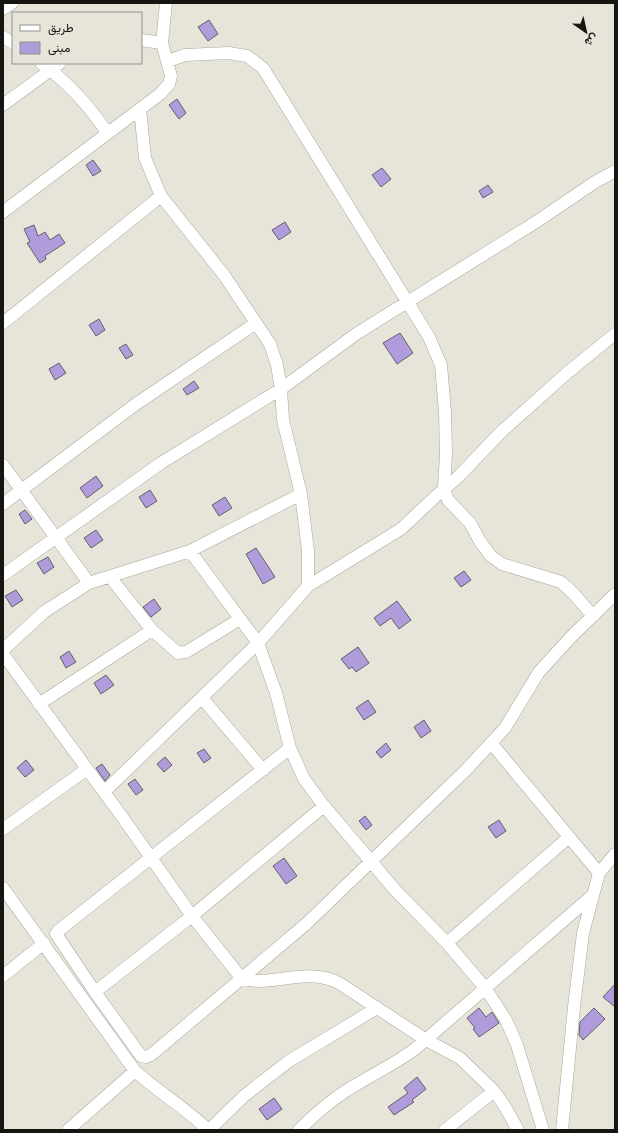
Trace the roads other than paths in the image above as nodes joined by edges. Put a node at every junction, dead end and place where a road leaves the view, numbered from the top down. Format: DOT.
graph roads {
  1 [pos="12,3"];
  2 [pos="166,3"];
  3 [pos="3,9"];
  4 [pos="3,37"];
  5 [pos="142,40"];
  6 [pos="12,42"];
  7 [pos="162,44"];
  8 [pos="168,61"];
  9 [pos="50,65"];
  10 [pos="3,105"];
  11 [pos="140,109"];
  12 [pos="107,132"];
  13 [pos="615,171"];
  14 [pos="161,196"];
  15 [pos="3,212"];
  16 [pos="408,303"];
  17 [pos="256,322"];
  18 [pos="3,323"];
  19 [pos="615,334"];
  20 [pos="282,389"];
  21 [pos="3,466"];
  22 [pos="444,489"];
  23 [pos="21,490"];
  24 [pos="300,494"];
  25 [pos="3,504"];
  26 [pos="56,538"];
  27 [pos="190,551"];
  28 [pos="3,575"];
  29 [pos="110,577"];
  30 [pos="89,583"];
  31 [pos="308,586"];
  32 [pos="615,594"];
  33 [pos="593,616"];
  34 [pos="240,618"];
  35 [pos="152,630"];
  36 [pos="258,643"];
  37 [pos="3,650"];
  38 [pos="3,654"];
  39 [pos="202,698"];
  40 [pos="39,704"];
  41 [pos="492,744"];
  42 [pos="290,748"];
  43 [pos="87,769"];
  44 [pos="263,770"];
  45 [pos="104,792"];
  46 [pos="324,806"];
  47 [pos="3,829"];
  48 [pos="569,837"];
  49 [pos="615,854"];
  50 [pos="151,857"];
  51 [pos="372,862"];
  52 [pos="599,873"];
  53 [pos="3,888"];
  54 [pos="593,895"];
  55 [pos="192,916"];
  56 [pos="44,943"];
  57 [pos="447,943"];
  58 [pos="3,976"];
  59 [pos="242,979"];
  60 [pos="486,989"];
  61 [pos="95,992"];
  62 [pos="377,1008"];
  63 [pos="426,1040"];
  64 [pos="135,1071"];
  65 [pos="494,1091"];
  66 [pos="68,1130"];
  67 [pos="208,1130"];
  68 [pos="299,1130"];
  69 [pos="445,1130"];
  70 [pos="518,1130"];
  71 [pos="543,1130"];
  72 [pos="562,1130"];
  1 -- 3 [label="street"];
  2 -- 7 [label="street"];
  4 -- 6 [label="street"];
  5 -- 7 [label="street"];
  7 -- 8 [label="street"];
  8 -- 11 [label="street"];
  8 -- 16 [label="street"];
  9 -- 10 [label="street"];
  9 -- 12 [label="street"];
  11 -- 12 [label="street"];
  11 -- 14 [label="street"];
  12 -- 15 [label="street"];
  13 -- 16 [label="street"];
  14 -- 17 [label="street"];
  14 -- 18 [label="street"];
  16 -- 20 [label="street"];
  16 -- 22 [label="street"];
  17 -- 20 [label="street"];
  17 -- 23 [label="street"];
  19 -- 22 [label="street"];
  20 -- 24 [label="street"];
  20 -- 26 [label="street"];
  21 -- 23 [label="street"];
  22 -- 31 [label="street"];
  22 -- 33 [label="street"];
  23 -- 25 [label="street"];
  23 -- 26 [label="street"];
  24 -- 27 [label="street"];
  24 -- 31 [label="street"];
  26 -- 28 [label="street"];
  26 -- 30 [label="street"];
  27 -- 29 [label="street"];
  27 -- 34 [label="street"];
  29 -- 30 [label="street"];
  29 -- 35 [label="street"];
  30 -- 37 [label="street"];
  31 -- 36 [label="street"];
  32 -- 33 [label="street"];
  33 -- 41 [label="street"];
  34 -- 35 [label="street"];
  34 -- 36 [label="street"];
  35 -- 40 [label="street"];
  36 -- 39 [label="street"];
  36 -- 42 [label="street"];
  38 -- 40 [label="street"];
  39 -- 44 [label="street"];
  39 -- 45 [label="street"];
  40 -- 43 [label="street"];
  41 -- 48 [label="street"];
  41 -- 51 [label="street"];
  42 -- 44 [label="street"];
  42 -- 46 [label="street"];
  43 -- 45 [label="street"];
  43 -- 47 [label="street"];
  44 -- 50 [label="street"];
  45 -- 50 [label="street"];
  46 -- 51 [label="street"];
  46 -- 55 [label="street"];
  48 -- 52 [label="street"];
  48 -- 57 [label="street"];
  49 -- 52 [label="street"];
  50 -- 55 [label="street"];
  50 -- 61 [label="street"];
  51 -- 57 [label="street"];
  51 -- 59 [label="street"];
  52 -- 54 [label="street"];
  53 -- 56 [label="street"];
  54 -- 60 [label="street"];
  54 -- 72 [label="street"];
  55 -- 59 [label="street"];
  55 -- 61 [label="street"];
  56 -- 58 [label="street"];
  56 -- 64 [label="street"];
  57 -- 60 [label="street"];
  59 -- 61 [label="street"];
  59 -- 62 [label="street"];
  60 -- 63 [label="street"];
  60 -- 71 [label="street"];
  62 -- 63 [label="street"];
  62 -- 67 [label="street"];
  63 -- 65 [label="street"];
  63 -- 68 [label="street"];
  64 -- 66 [label="street"];
  64 -- 67 [label="street"];
  65 -- 69 [label="street"];
  65 -- 70 [label="street"];
}
